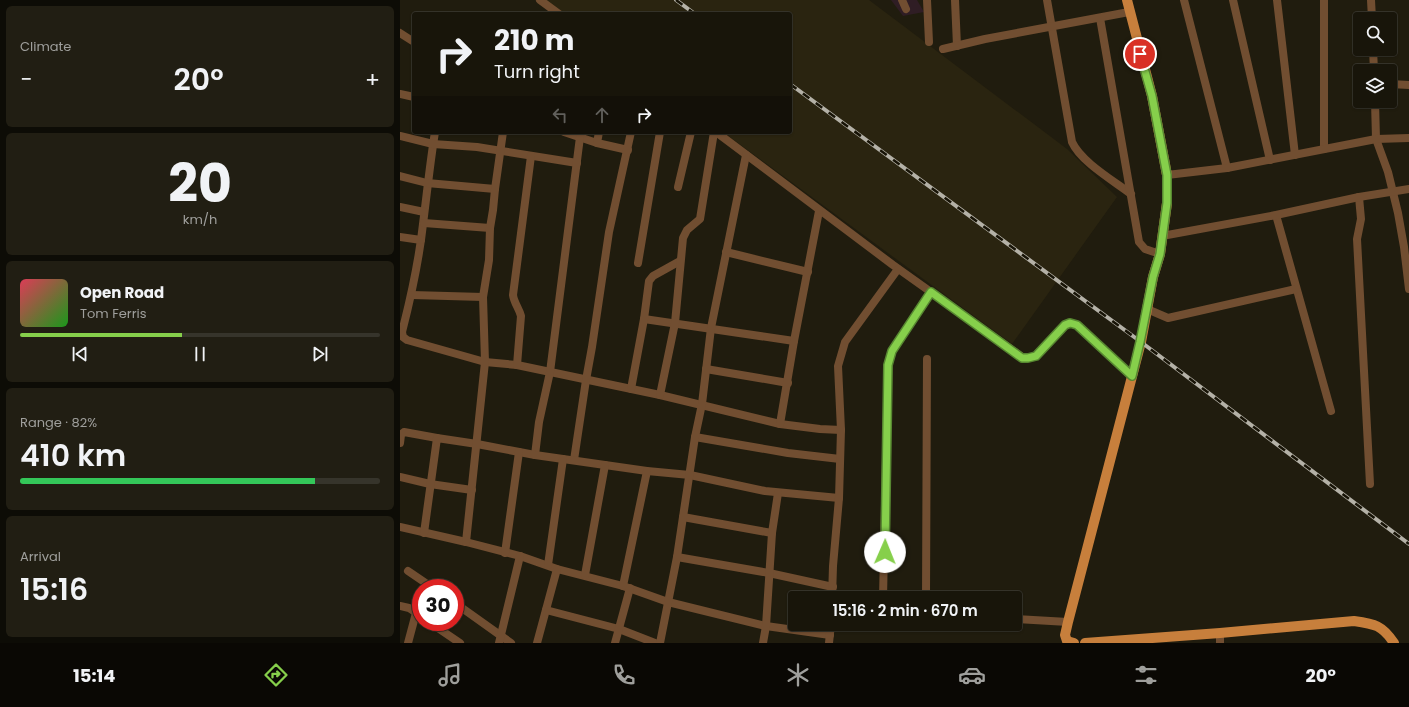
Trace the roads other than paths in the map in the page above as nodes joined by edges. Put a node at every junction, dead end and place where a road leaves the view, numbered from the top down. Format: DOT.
graph roads {
  1 [pos="540,0"];
  2 [pos="902,0"];
  3 [pos="927,0"];
  4 [pos="955,0"];
  5 [pos="1047,0"];
  6 [pos="1127,0"];
  7 [pos="1184,0"];
  8 [pos="1233,0"];
  9 [pos="1277,0"];
  10 [pos="1324,0"];
  11 [pos="1371,0"];
  12 [pos="906,9"];
  13 [pos="555,12"];
  14 [pos="1129,12"];
  15 [pos="1372,12"];
  16 [pos="1100,18"];
  17 [pos="1053,26"];
  18 [pos="400,33"];
  19 [pos="412,41"];
  20 [pos="930,42"];
  21 [pos="957,46"];
  22 [pos="942,49"];
  23 [pos="1397,85"];
  24 [pos="1409,86"];
  25 [pos="400,94"];
  26 [pos="412,97"];
  27 [pos="1375,108"];
  28 [pos="435,134"];
  29 [pos="503,134"];
  30 [pos="570,134"];
  31 [pos="599,134"];
  32 [pos="631,134"];
  33 [pos="660,134"];
  34 [pos="691,134"];
  35 [pos="715,134"];
  36 [pos="718,134"];
  37 [pos="400,136"];
  38 [pos="580,137"];
  39 [pos="1409,138"];
  40 [pos="1376,139"];
  41 [pos="597,143"];
  42 [pos="433,144"];
  43 [pos="1324,149"];
  44 [pos="500,150"];
  45 [pos="628,150"];
  46 [pos="746,155"];
  47 [pos="1295,155"];
  48 [pos="531,156"];
  49 [pos="1270,160"];
  50 [pos="577,163"];
  51 [pos="1227,168"];
  52 [pos="1167,175"];
  53 [pos="400,176"];
  54 [pos="427,183"];
  55 [pos="678,187"];
  56 [pos="495,189"];
  57 [pos="1409,189"];
  58 [pos="1392,192"];
  59 [pos="1131,194"];
  60 [pos="1359,197"];
  61 [pos="400,207"];
  62 [pos="819,211"];
  63 [pos="424,212"];
  64 [pos="1276,215"];
  65 [pos="424,223"];
  66 [pos="490,228"];
  67 [pos="1162,236"];
  68 [pos="400,237"];
  69 [pos="421,240"];
  70 [pos="1407,247"];
  71 [pos="726,252"];
  72 [pos="1160,254"];
  73 [pos="680,261"];
  74 [pos="638,264"];
  75 [pos="898,269"];
  76 [pos="808,272"];
  77 [pos="1296,289"];
  78 [pos="1409,289"];
  79 [pos="931,292"];
  80 [pos="412,295"];
  81 [pos="483,297"];
  82 [pos="1147,309"];
  83 [pos="644,318"];
  84 [pos="675,323"];
  85 [pos="711,328"];
  86 [pos="794,341"];
  87 [pos="928,359"];
  88 [pos="485,362"];
  89 [pos="517,365"];
  90 [pos="706,369"];
  91 [pos="550,372"];
  92 [pos="1132,376"];
  93 [pos="586,380"];
  94 [pos="788,383"];
  95 [pos="631,389"];
  96 [pos="660,395"];
  97 [pos="702,404"];
  98 [pos="1331,411"];
  99 [pos="780,424"];
  100 [pos="841,430"];
  101 [pos="695,437"];
  102 [pos="436,438"];
  103 [pos="400,443"];
  104 [pos="477,444"];
  105 [pos="519,452"];
  106 [pos="535,455"];
  107 [pos="562,459"];
  108 [pos="840,459"];
  109 [pos="574,460"];
  110 [pos="605,465"];
  111 [pos="647,471"];
  112 [pos="690,475"];
  113 [pos="400,477"];
  114 [pos="430,484"];
  115 [pos="1370,484"];
  116 [pos="472,490"];
  117 [pos="778,492"];
  118 [pos="839,498"];
  119 [pos="683,517"];
  120 [pos="400,527"];
  121 [pos="424,533"];
  122 [pos="772,533"];
  123 [pos="466,542"];
  124 [pos="505,553"];
  125 [pos="520,556"];
  126 [pos="677,557"];
  127 [pos="548,566"];
  128 [pos="557,569"];
  129 [pos="408,570"];
  130 [pos="769,573"];
  131 [pos="585,575"];
  132 [pos="420,579"];
  133 [pos="627,587"];
  134 [pos="832,587"];
  135 [pos="832,591"];
  136 [pos="883,591"];
  137 [pos="926,591"];
  138 [pos="668,602"];
  139 [pos="400,606"];
  140 [pos="412,610"];
  141 [pos="546,610"];
  142 [pos="464,611"];
  143 [pos="1022,619"];
  144 [pos="1068,622"];
  145 [pos="766,626"];
  146 [pos="619,629"];
  147 [pos="412,631"];
  148 [pos="442,631"];
  149 [pos="1220,638"];
  150 [pos="829,639"];
  151 [pos="1191,639"];
  152 [pos="500,640"];
  153 [pos="1069,642"];
  154 [pos="408,643"];
  155 [pos="460,643"];
  156 [pos="511,643"];
  157 [pos="537,643"];
  158 [pos="615,643"];
  159 [pos="655,643"];
  160 [pos="660,643"];
  161 [pos="763,643"];
  162 [pos="1085,643"];
  163 [pos="1394,643"];
  1 -- 13 [label="street"];
  2 -- 12 [label="street"];
  3 -- 20 [label="street"];
  4 -- 21 [label="street"];
  5 -- 17 [label="street"];
  6 -- 14 [label="main road"];
  7 -- 51 [label="street"];
  8 -- 49 [label="street"];
  9 -- 47 [label="street"];
  10 -- 43 [label="street"];
  11 -- 15 [label="street"];
  14 -- 16 [label="street"];
  14 -- 52 [label="main road"];
  16 -- 17 [label="street"];
  16 -- 59 [label="street"];
  17 -- 21 [label="street"];
  17 -- 59 [label="street"];
  18 -- 19 [label="street"];
  21 -- 22 [label="street"];
  23 -- 24 [label="street"];
  25 -- 26 [label="street"];
  27 -- 40 [label="street"];
  28 -- 42 [label="street"];
  29 -- 44 [label="street"];
  30 -- 38 [label="street"];
  31 -- 41 [label="street"];
  32 -- 45 [label="street"];
  33 -- 74 [label="street"];
  34 -- 55 [label="street"];
  35 -- 73 [label="street"];
  36 -- 46 [label="street"];
  37 -- 42 [label="street"];
  38 -- 41 [label="street"];
  38 -- 50 [label="street"];
  39 -- 40 [label="street"];
  40 -- 43 [label="street"];
  40 -- 58 [label="street"];
  41 -- 45 [label="street"];
  42 -- 44 [label="street"];
  42 -- 54 [label="street"];
  43 -- 47 [label="street"];
  44 -- 48 [label="street"];
  44 -- 56 [label="street"];
  45 -- 93 [label="street"];
  46 -- 62 [label="street"];
  46 -- 71 [label="street"];
  47 -- 49 [label="street"];
  48 -- 50 [label="street"];
  48 -- 89 [label="street"];
  49 -- 51 [label="street"];
  50 -- 91 [label="street"];
  51 -- 52 [label="street"];
  52 -- 67 [label="main road"];
  53 -- 54 [label="street"];
  54 -- 56 [label="street"];
  54 -- 63 [label="street"];
  56 -- 66 [label="street"];
  57 -- 58 [label="street"];
  58 -- 60 [label="street"];
  58 -- 70 [label="street"];
  59 -- 72 [label="street"];
  60 -- 64 [label="street"];
  60 -- 115 [label="street"];
  61 -- 63 [label="street"];
  62 -- 75 [label="street"];
  62 -- 76 [label="street"];
  63 -- 65 [label="street"];
  64 -- 67 [label="street"];
  64 -- 77 [label="street"];
  65 -- 66 [label="street"];
  65 -- 69 [label="street"];
  66 -- 81 [label="street"];
  67 -- 72 [label="main road"];
  68 -- 69 [label="street"];
  69 -- 80 [label="street"];
  70 -- 78 [label="street"];
  71 -- 76 [label="street"];
  71 -- 85 [label="street"];
  72 -- 82 [label="main road"];
  73 -- 83 [label="street"];
  73 -- 84 [label="street"];
  75 -- 79 [label="street"];
  75 -- 100 [label="street"];
  76 -- 86 [label="street"];
  77 -- 82 [label="street"];
  77 -- 98 [label="street"];
  79 -- 92 [label="street"];
  79 -- 136 [label="street"];
  80 -- 81 [label="street"];
  80 -- 88 [label="street"];
  81 -- 88 [label="street"];
  82 -- 92 [label="main road"];
  83 -- 84 [label="street"];
  83 -- 95 [label="street"];
  84 -- 85 [label="street"];
  84 -- 96 [label="street"];
  85 -- 86 [label="street"];
  85 -- 90 [label="street"];
  86 -- 94 [label="street"];
  87 -- 137 [label="street"];
  88 -- 89 [label="street"];
  88 -- 104 [label="street"];
  89 -- 91 [label="street"];
  90 -- 94 [label="street"];
  90 -- 97 [label="street"];
  91 -- 93 [label="street"];
  91 -- 106 [label="street"];
  92 -- 144 [label="main road"];
  93 -- 95 [label="street"];
  93 -- 109 [label="street"];
  94 -- 99 [label="street"];
  95 -- 96 [label="street"];
  96 -- 97 [label="street"];
  97 -- 99 [label="street"];
  97 -- 101 [label="street"];
  99 -- 100 [label="street"];
  100 -- 108 [label="street"];
  101 -- 108 [label="street"];
  101 -- 112 [label="street"];
  102 -- 103 [label="street"];
  102 -- 104 [label="street"];
  102 -- 114 [label="street"];
  104 -- 105 [label="street"];
  104 -- 116 [label="street"];
  105 -- 106 [label="street"];
  105 -- 124 [label="street"];
  106 -- 107 [label="street"];
  107 -- 109 [label="street"];
  107 -- 127 [label="street"];
  108 -- 118 [label="street"];
  109 -- 110 [label="street"];
  110 -- 111 [label="street"];
  110 -- 131 [label="street"];
  111 -- 112 [label="street"];
  111 -- 133 [label="street"];
  112 -- 117 [label="street"];
  112 -- 119 [label="street"];
  113 -- 114 [label="street"];
  114 -- 116 [label="street"];
  114 -- 121 [label="street"];
  116 -- 123 [label="street"];
  117 -- 118 [label="street"];
  117 -- 122 [label="street"];
  118 -- 134 [label="street"];
  119 -- 122 [label="street"];
  119 -- 126 [label="street"];
  120 -- 121 [label="street"];
  121 -- 123 [label="street"];
  122 -- 130 [label="street"];
  123 -- 124 [label="street"];
  124 -- 125 [label="street"];
  125 -- 127 [label="street"];
  125 -- 152 [label="street"];
  126 -- 130 [label="street"];
  126 -- 138 [label="street"];
  127 -- 128 [label="street"];
  128 -- 131 [label="street"];
  128 -- 141 [label="street"];
  129 -- 132 [label="street"];
  130 -- 134 [label="street"];
  130 -- 145 [label="street"];
  131 -- 133 [label="street"];
  133 -- 138 [label="street"];
  133 -- 146 [label="street"];
  134 -- 135 [label="street"];
  138 -- 145 [label="street"];
  138 -- 160 [label="street"];
  139 -- 140 [label="street"];
  141 -- 146 [label="street"];
  141 -- 157 [label="street"];
  142 -- 152 [label="street"];
  143 -- 144 [label="street"];
  144 -- 153 [label="main road"];
  145 -- 150 [label="street"];
  145 -- 161 [label="street"];
  146 -- 158 [label="street"];
  146 -- 159 [label="street"];
  147 -- 154 [label="street"];
  148 -- 155 [label="street"];
  149 -- 151 [label="main road"];
  149 -- 163 [label="main road"];
  151 -- 162 [label="main road"];
  152 -- 156 [label="street"];
}
